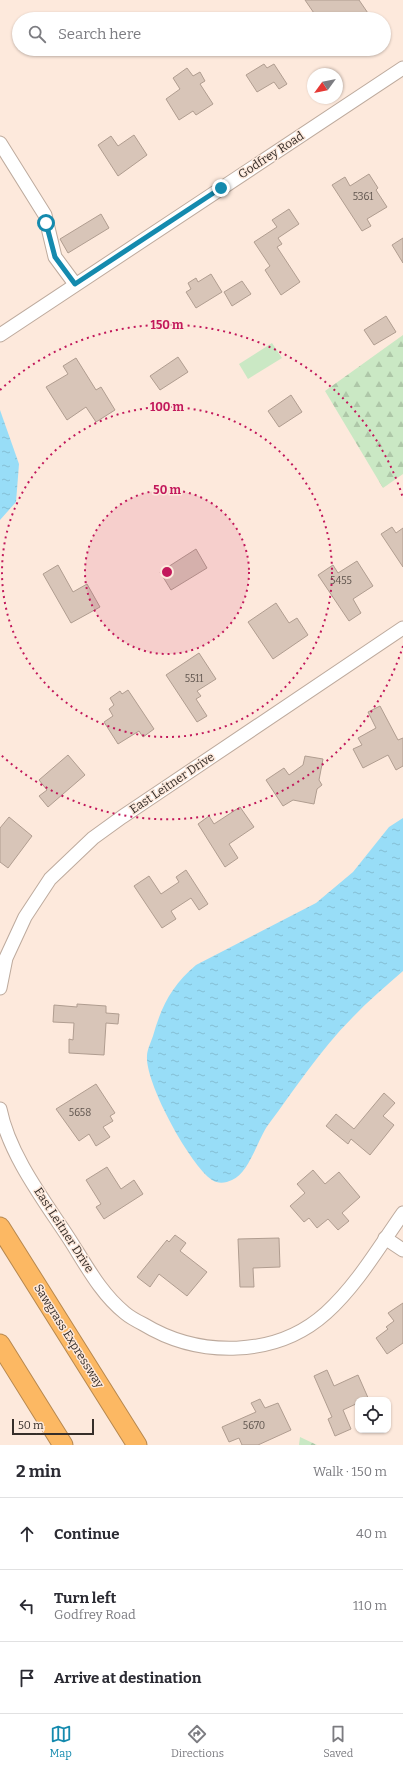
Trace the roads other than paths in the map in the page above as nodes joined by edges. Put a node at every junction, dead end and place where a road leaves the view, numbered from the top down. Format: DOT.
graph roads {
  1 [pos="403,68"];
  2 [pos="0,143"];
  3 [pos="75,284"];
  4 [pos="0,334"];
  5 [pos="403,628"];
  6 [pos="0,988"];
  7 [pos="0,1110"];
  8 [pos="403,1213"];
  9 [pos="0,1227"];
  10 [pos="385,1238"];
  11 [pos="403,1250"];
  12 [pos="0,1344"];
  13 [pos="63,1445"];
  14 [pos="137,1445"];
  1 -- 3 [label="street, Godfrey Road"];
  2 -- 3 [label="street"];
  3 -- 4 [label="street, Godfrey Road"];
  5 -- 6 [label="street, East Leitner Drive"];
  7 -- 10 [label="street, East Leitner Drive"];
  8 -- 10 [label="street, East Leitner Drive"];
  9 -- 14 [label="highway, Sawgrass Expressway"];
  10 -- 11 [label="street"];
  12 -- 13 [label="highway"];
}
